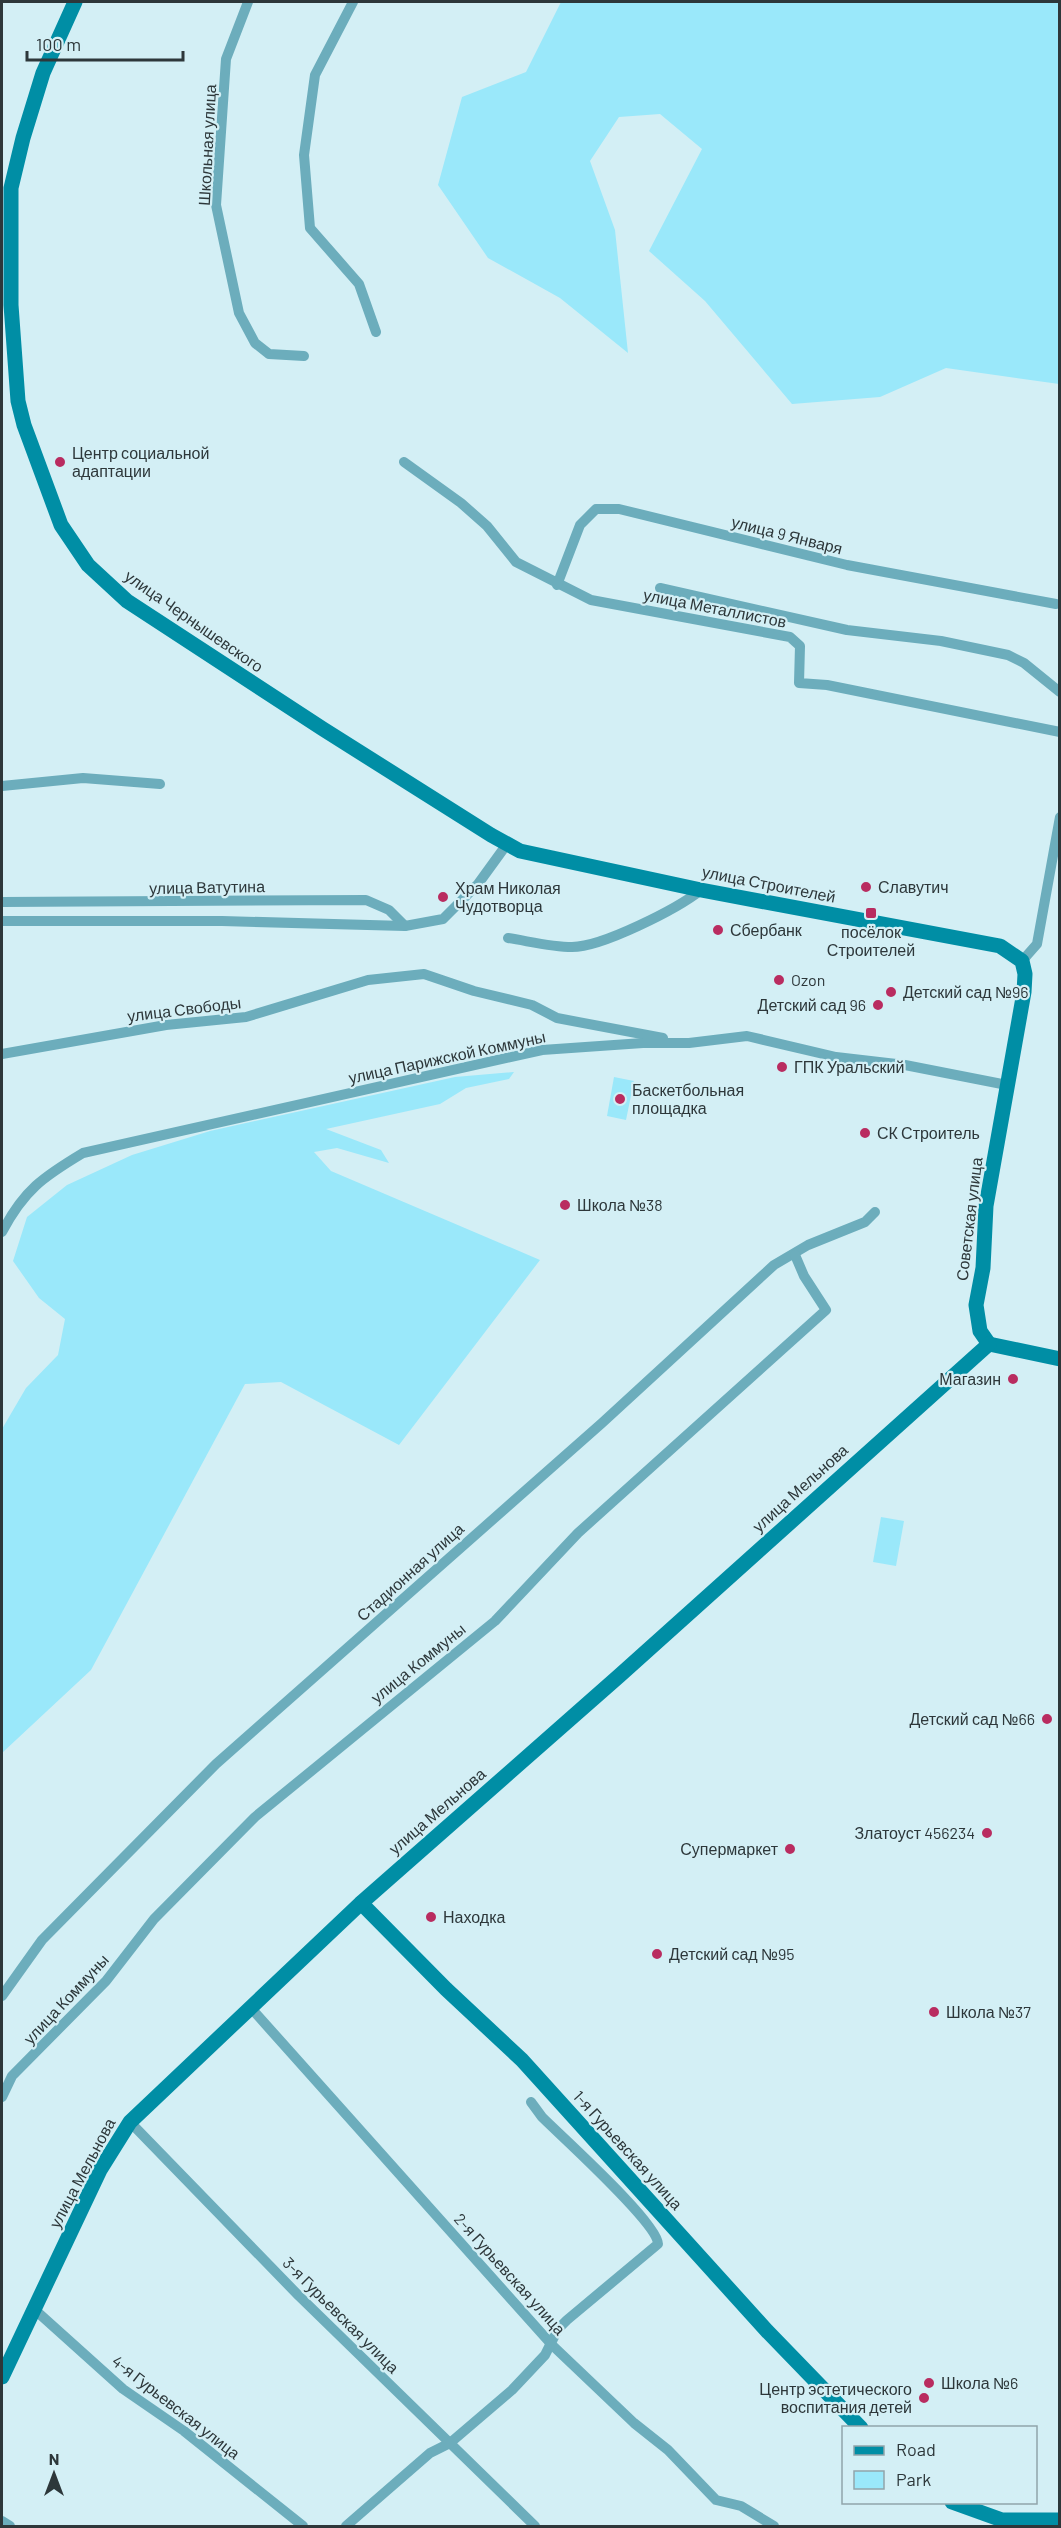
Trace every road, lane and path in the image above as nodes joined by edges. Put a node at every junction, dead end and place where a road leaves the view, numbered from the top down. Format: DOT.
graph roads {
  1 [pos="75,2"];
  2 [pos="248,2"];
  3 [pos="353,2"];
  4 [pos="376,332"];
  5 [pos="304,356"];
  6 [pos="404,462"];
  7 [pos="557,585"];
  8 [pos="660,588"];
  9 [pos="1056,604"];
  10 [pos="1059,692"];
  11 [pos="1059,732"];
  12 [pos="160,784"];
  13 [pos="2,786"];
  14 [pos="1059,817"];
  15 [pos="507,844"];
  16 [pos="701,890"];
  17 [pos="2,902"];
  18 [pos="2,921"];
  19 [pos="405,926"];
  20 [pos="508,938"];
  21 [pos="1022,961"];
  22 [pos="689,1043"];
  23 [pos="2,1054"];
  24 [pos="1007,1085"];
  25 [pos="875,1212"];
  26 [pos="2,1232"];
  27 [pos="795,1255"];
  28 [pos="989,1344"];
  29 [pos="1059,1359"];
  30 [pos="361,1903"];
  31 [pos="2,1996"];
  32 [pos="250,2008"];
  33 [pos="2,2097"];
  34 [pos="531,2102"];
  35 [pos="130,2122"];
  36 [pos="34,2308"];
  37 [pos="552,2345"];
  38 [pos="2,2377"];
  39 [pos="860,2426"];
  40 [pos="450,2443"];
  41 [pos="957,2504"];
  42 [pos="1059,2520"];
  43 [pos="2,2521"];
  44 [pos="1001,2523"];
  45 [pos="9,2526"];
  46 [pos="303,2526"];
  47 [pos="346,2526"];
  48 [pos="535,2526"];
  49 [pos="774,2526"];
  1 -- 15 [label="main road, улица Чернышевского"];
  2 -- 5 [label="street, Школьная улица"];
  3 -- 4 [label="street"];
  6 -- 7 [label="street, улица Металлистов"];
  7 -- 9 [label="street, улица 9 Января"];
  7 -- 11 [label="street, улица Металлистов"];
  8 -- 10 [label="street, улица Металлистов"];
  12 -- 13 [label="street"];
  14 -- 21 [label="street"];
  15 -- 16 [label="main road, улица Строителей"];
  15 -- 19 [label="street, улица Ватутина"];
  16 -- 20 [label="street"];
  16 -- 21 [label="main road, улица Строителей"];
  17 -- 19 [label="street, улица Ватутина"];
  18 -- 19 [label="street, улица Ватутина"];
  21 -- 24 [label="main road, Советская улица"];
  22 -- 23 [label="street, улица Свободы"];
  22 -- 24 [label="street, улица Парижской Коммуны"];
  22 -- 26 [label="street, улица Парижской Коммуны"];
  24 -- 28 [label="main road, Советская улица"];
  25 -- 27 [label="street, Стадионная улица"];
  27 -- 31 [label="street, Стадионная улица"];
  27 -- 33 [label="street, улица Коммуны"];
  28 -- 29 [label="main road"];
  28 -- 30 [label="main road, улица Мельнова"];
  30 -- 32 [label="main road, улица Мельнова"];
  30 -- 39 [label="main road, 1-я Гурьевская улица"];
  32 -- 35 [label="main road, улица Мельнова"];
  32 -- 37 [label="street, 2-я Гурьевская улица"];
  34 -- 37 [label="street"];
  35 -- 36 [label="main road, улица Мельнова"];
  35 -- 40 [label="street, 3-я Гурьевская улица"];
  36 -- 38 [label="main road, улица Мельнова"];
  36 -- 46 [label="street, 4-я Гурьевская улица"];
  37 -- 40 [label="street"];
  37 -- 49 [label="street, 2-я Гурьевская улица"];
  40 -- 47 [label="street"];
  40 -- 48 [label="street, 3-я Гурьевская улица"];
  41 -- 44 [label="main road"];
  42 -- 44 [label="main road"];
  43 -- 45 [label="street"];
}
